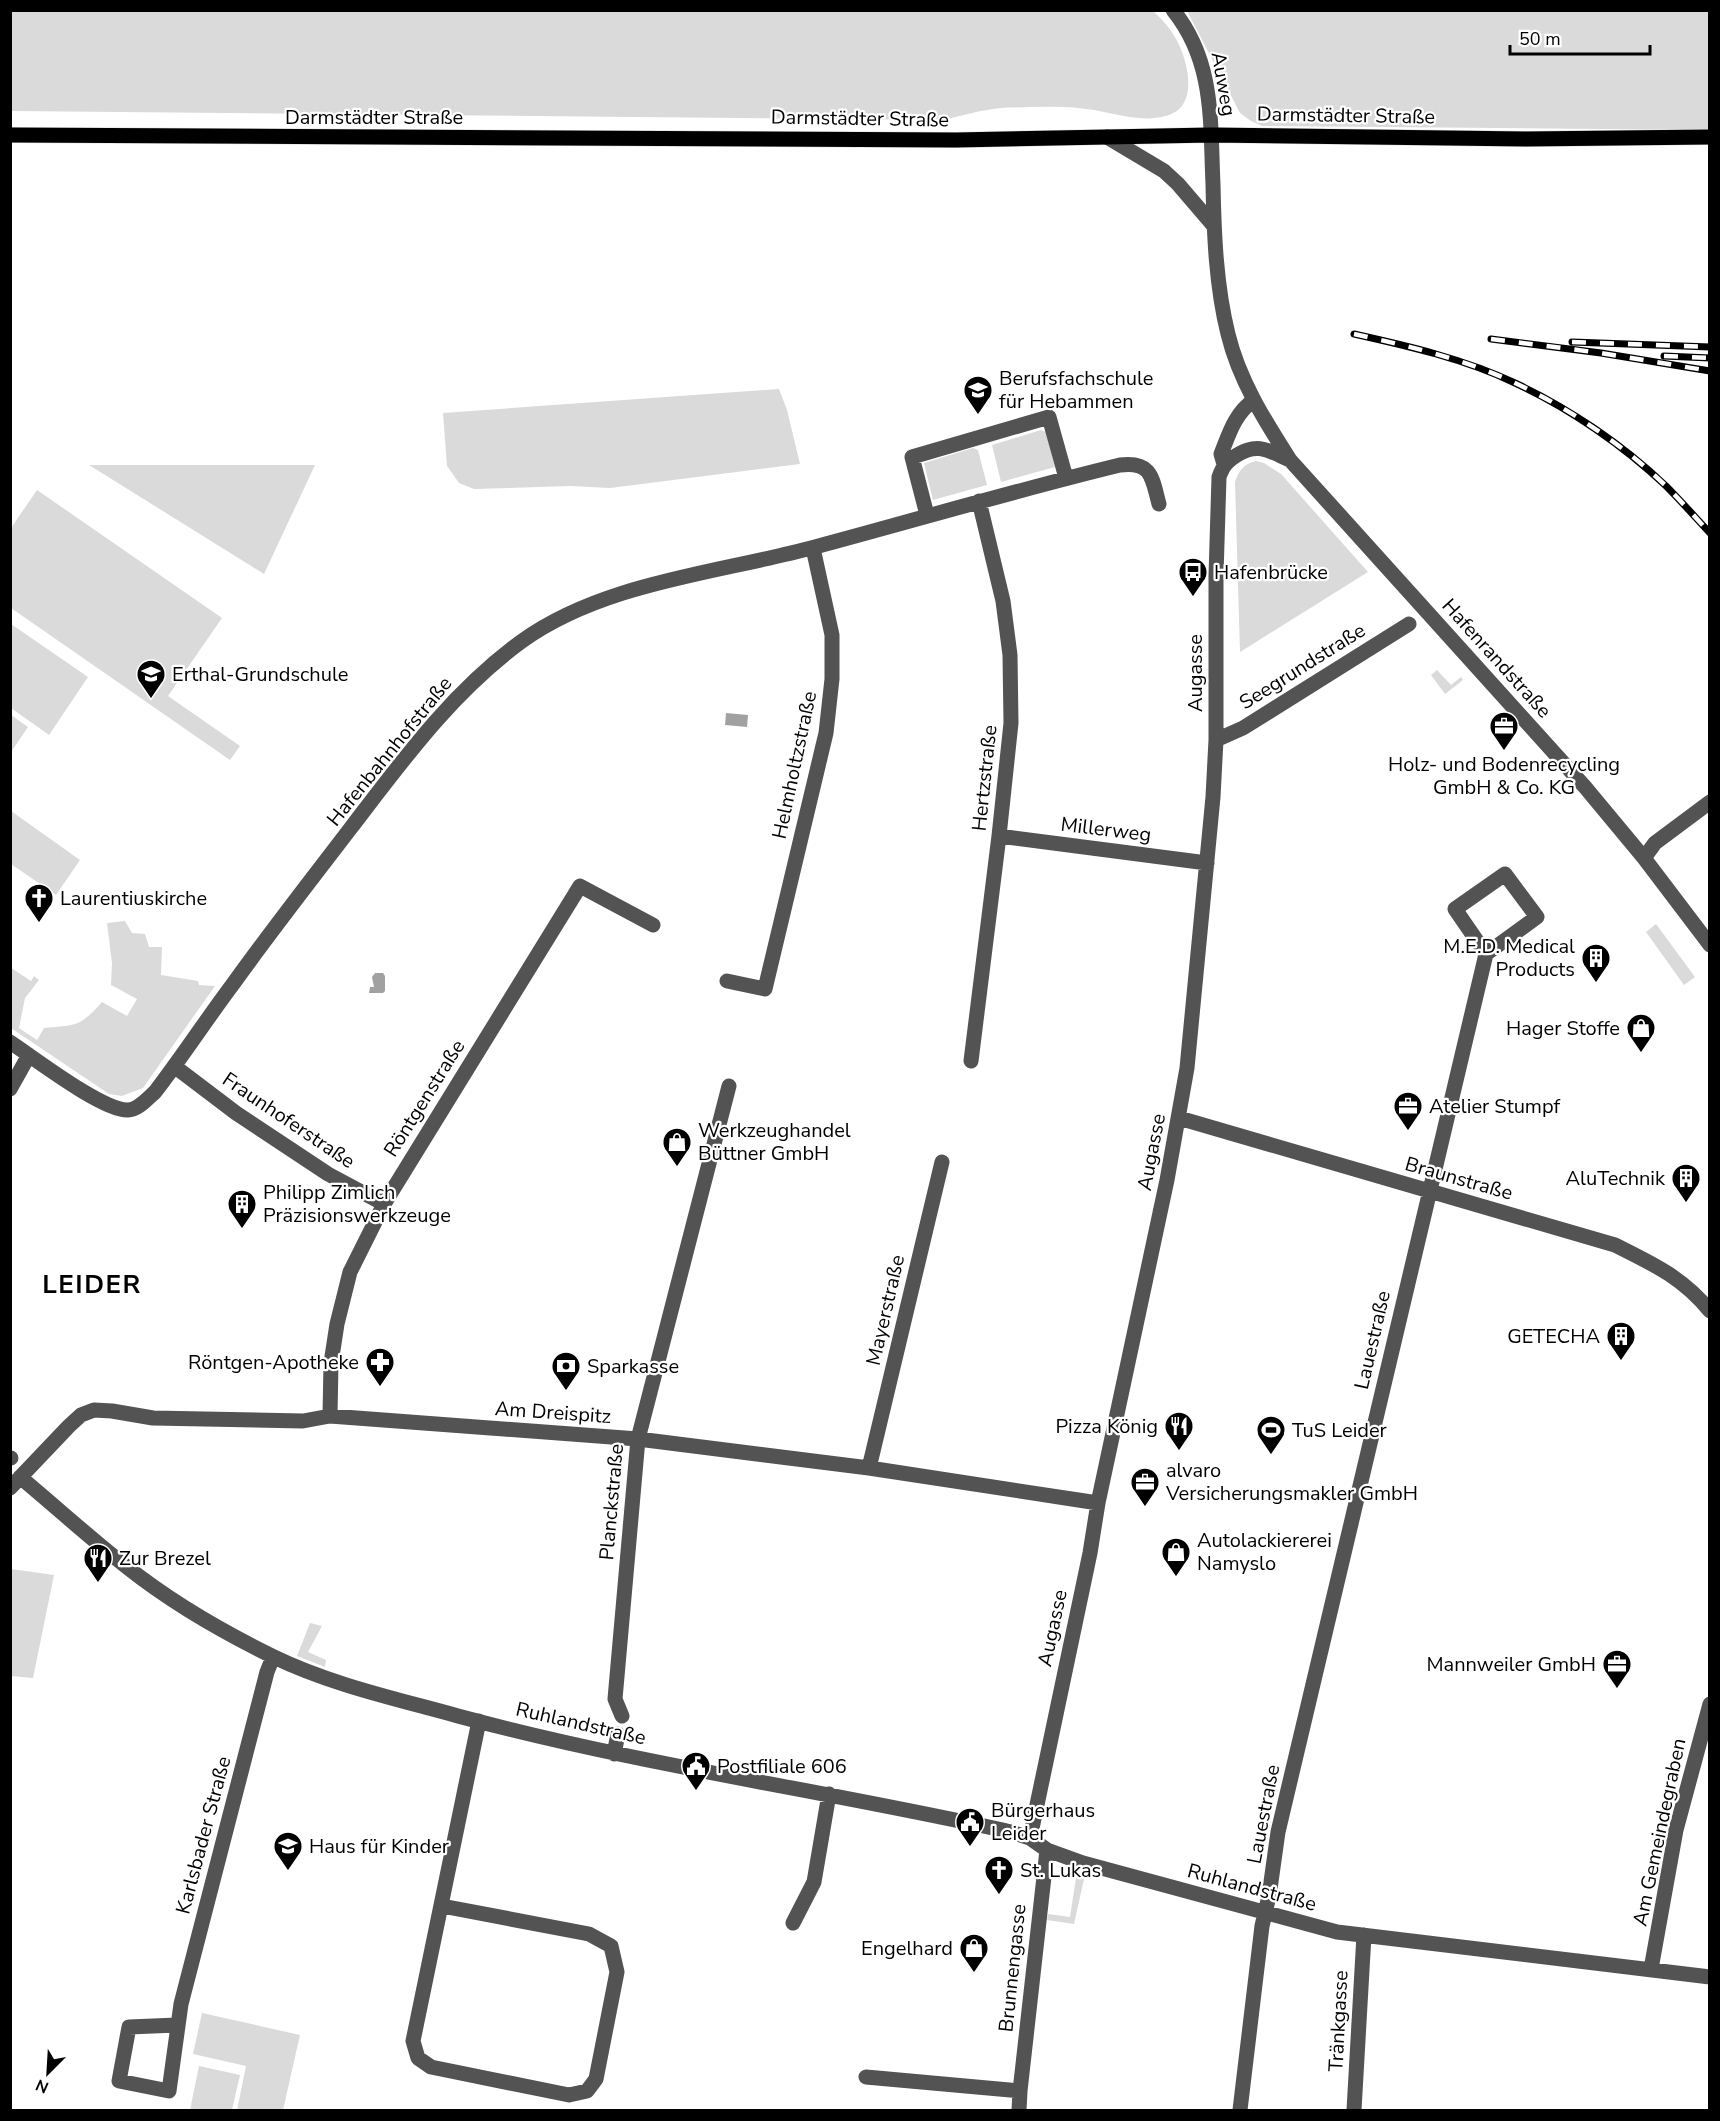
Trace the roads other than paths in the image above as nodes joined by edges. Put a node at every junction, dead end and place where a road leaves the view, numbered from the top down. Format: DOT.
graph roads {
  1 [pos="1173,10"];
  2 [pos="10,135"];
  3 [pos="1211,135"];
  4 [pos="1107,137"];
  5 [pos="1710,137"];
  6 [pos="1214,226"];
  7 [pos="1254,400"];
  8 [pos="1290,460"];
  9 [pos="1224,464"];
  10 [pos="1066,478"];
  11 [pos="979,501"];
  12 [pos="1159,504"];
  13 [pos="927,515"];
  14 [pos="813,548"];
  15 [pos="1409,624"];
  16 [pos="1216,740"];
  17 [pos="1710,802"];
  18 [pos="999,836"];
  19 [pos="1644,858"];
  20 [pos="1207,863"];
  21 [pos="653,925"];
  22 [pos="1710,945"];
  23 [pos="1486,954"];
  24 [pos="727,981"];
  25 [pos="10,1042"];
  26 [pos="29,1055"];
  27 [pos="971,1061"];
  28 [pos="174,1066"];
  29 [pos="729,1086"];
  30 [pos="10,1089"];
  31 [pos="1179,1118"];
  32 [pos="942,1162"];
  33 [pos="1429,1191"];
  34 [pos="384,1204"];
  35 [pos="1710,1311"];
  36 [pos="330,1416"];
  37 [pos="638,1439"];
  38 [pos="869,1468"];
  39 [pos="19,1479"];
  40 [pos="1098,1503"];
  41 [pos="273,1657"];
  42 [pos="1710,1704"];
  43 [pos="622,1716"];
  44 [pos="479,1721"];
  45 [pos="618,1734"];
  46 [pos="614,1754"];
  47 [pos="830,1794"];
  48 [pos="1030,1838"];
  49 [pos="1047,1850"];
  50 [pos="442,1906"];
  51 [pos="1265,1911"];
  52 [pos="793,1923"];
  53 [pos="1364,1935"];
  54 [pos="1651,1969"];
  55 [pos="1710,1977"];
  56 [pos="177,2025"];
  57 [pos="866,2077"];
  58 [pos="1020,2091"];
  59 [pos="1019,2110"];
  60 [pos="1240,2110"];
  61 [pos="1353,2110"];
  1 -- 3 [label="street, Auweg"];
  2 -- 4 [label="main road, Darmstädter Straße"];
  3 -- 4 [label="main road, Darmstädter Straße"];
  3 -- 5 [label="main road, Darmstädter Straße"];
  3 -- 6 [label="street"];
  4 -- 6 [label="street"];
  6 -- 7 [label="street"];
  7 -- 8 [label="street, Hafenrandstraße"];
  7 -- 9 [label="street, Augasse"];
  8 -- 9 [label="street"];
  8 -- 19 [label="street, Hafenrandstraße"];
  9 -- 16 [label="street, Augasse"];
  10 -- 11 [label="street, Hafenbahnhofstraße"];
  10 -- 12 [label="street, Hafenbahnhofstraße"];
  10 -- 13 [label="street"];
  11 -- 13 [label="street, Hafenbahnhofstraße"];
  11 -- 18 [label="street, Hertzstraße"];
  13 -- 14 [label="street, Hafenbahnhofstraße"];
  14 -- 24 [label="street, Helmholtzstraße"];
  14 -- 28 [label="street, Hafenbahnhofstraße"];
  15 -- 16 [label="street, Seegrundstraße"];
  16 -- 20 [label="street, Augasse"];
  17 -- 19 [label="street"];
  18 -- 20 [label="street, Millerweg"];
  18 -- 27 [label="street, Hertzstraße"];
  19 -- 22 [label="street, Hafenrandstraße"];
  20 -- 31 [label="street, Augasse"];
  21 -- 34 [label="street, Röntgenstraße"];
  23 -- 23 [label="street"];
  23 -- 33 [label="street, Lauestraße"];
  25 -- 26 [label="street, Hafenbahnhofstraße"];
  26 -- 28 [label="street, Hafenbahnhofstraße"];
  26 -- 30 [label="street"];
  28 -- 34 [label="street, Fraunhoferstraße"];
  29 -- 37 [label="street, Planckstraße"];
  31 -- 33 [label="street, Braunstraße"];
  31 -- 40 [label="street, Augasse"];
  32 -- 38 [label="street, Mayerstraße"];
  33 -- 35 [label="street, Braunstraße"];
  33 -- 51 [label="street, Lauestraße"];
  34 -- 36 [label="street, Röntgenstraße"];
  36 -- 37 [label="street, Am Dreispitz"];
  36 -- 39 [label="street, Am Dreispitz"];
  37 -- 38 [label="street, Am Dreispitz"];
  37 -- 43 [label="street, Planckstraße"];
  38 -- 40 [label="street, Am Dreispitz"];
  39 -- 41 [label="street, Ruhlandstraße"];
  40 -- 48 [label="street, Augasse"];
  41 -- 44 [label="street, Ruhlandstraße"];
  41 -- 56 [label="street, Karlsbader Straße"];
  42 -- 54 [label="street, Am Gemeindegraben"];
  44 -- 46 [label="street, Ruhlandstraße"];
  44 -- 50 [label="street"];
  45 -- 46 [label="street"];
  46 -- 47 [label="street, Ruhlandstraße"];
  47 -- 48 [label="street, Ruhlandstraße"];
  47 -- 52 [label="street"];
  48 -- 49 [label="street, Ruhlandstraße"];
  49 -- 51 [label="street, Ruhlandstraße"];
  49 -- 58 [label="street, Brunnengasse"];
  50 -- 50 [label="street"];
  51 -- 53 [label="street, Ruhlandstraße"];
  51 -- 60 [label="street, Lauestraße"];
  53 -- 54 [label="street, Ruhlandstraße"];
  53 -- 61 [label="street, Tränkgasse"];
  54 -- 55 [label="street, Ruhlandstraße"];
  56 -- 56 [label="street, Karlsbader Straße"];
  57 -- 58 [label="street"];
  58 -- 59 [label="street, Brunnengasse"];
}
